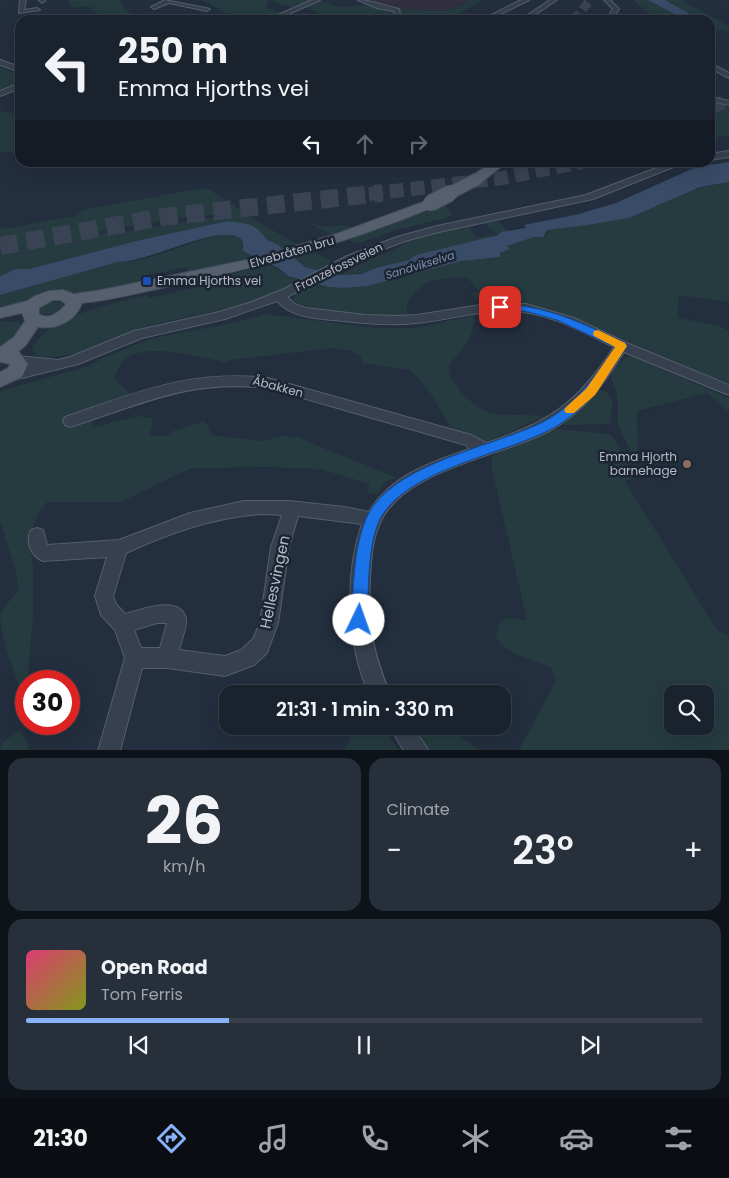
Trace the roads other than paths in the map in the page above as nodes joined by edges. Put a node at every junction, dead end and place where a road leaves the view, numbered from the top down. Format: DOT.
graph roads {
  1 [pos="23,0"];
  2 [pos="317,0"];
  3 [pos="361,0"];
  4 [pos="526,0"];
  5 [pos="554,0"];
  6 [pos="607,0"];
  7 [pos="154,6"];
  8 [pos="207,9"];
  9 [pos="37,10"];
  10 [pos="279,15"];
  11 [pos="396,15"];
  12 [pos="494,15"];
  13 [pos="531,15"];
  14 [pos="612,15"];
  15 [pos="0,62"];
  16 [pos="15,68"];
  17 [pos="715,68"];
  18 [pos="729,76"];
  19 [pos="15,88"];
  20 [pos="0,94"];
  21 [pos="715,100"];
  22 [pos="729,103"];
  23 [pos="729,154"];
  24 [pos="715,156"];
  25 [pos="494,167"];
  26 [pos="665,167"];
  27 [pos="279,296"];
  28 [pos="72,304"];
  29 [pos="0,314"];
  30 [pos="36,316"];
  31 [pos="621,346"];
  32 [pos="7,365"];
  33 [pos="729,390"];
  34 [pos="70,421"];
  35 [pos="484,450"];
  36 [pos="292,509"];
  37 [pos="372,520"];
  38 [pos="37,535"];
  39 [pos="120,548"];
  40 [pos="122,624"];
  41 [pos="135,658"];
  42 [pos="167,658"];
  43 [pos="376,685"];
  44 [pos="406,735"];
  45 [pos="109,750"];
  46 [pos="418,750"];
  1 -- 9 [label="street"];
  2 -- 10 [label="street"];
  3 -- 11 [label="street"];
  4 -- 12 [label="street"];
  5 -- 13 [label="street"];
  6 -- 14 [label="street"];
  7 -- 8 [label="street"];
  15 -- 16 [label="street"];
  17 -- 18 [label="street"];
  19 -- 20 [label="street"];
  21 -- 22 [label="street"];
  23 -- 24 [label="street"];
  25 -- 28 [label="main road, Elvebråten bru, bridge"];
  26 -- 27 [label="street, Franzefossveien"];
  27 -- 31 [label="street"];
  27 -- 32 [label="street, Franzefossveien"];
  28 -- 30 [label="main road, Elvebråten bru"];
  28 -- 30 [label="main road"];
  29 -- 30 [label="main road"];
  30 -- 32 [label="main road, Franzefossveien"];
  31 -- 33 [label="street"];
  31 -- 35 [label="street"];
  34 -- 35 [label="street, Åbakken"];
  35 -- 37 [label="street"];
  36 -- 37 [label="street"];
  36 -- 39 [label="street"];
  36 -- 42 [label="street, Hellesvingen"];
  37 -- 43 [label="street"];
  38 -- 39 [label="street"];
  39 -- 40 [label="street"];
  40 -- 41 [label="street"];
  40 -- 42 [label="street"];
  41 -- 42 [label="street, Hellesvingen"];
  41 -- 45 [label="street"];
  44 -- 46 [label="street"];
}
